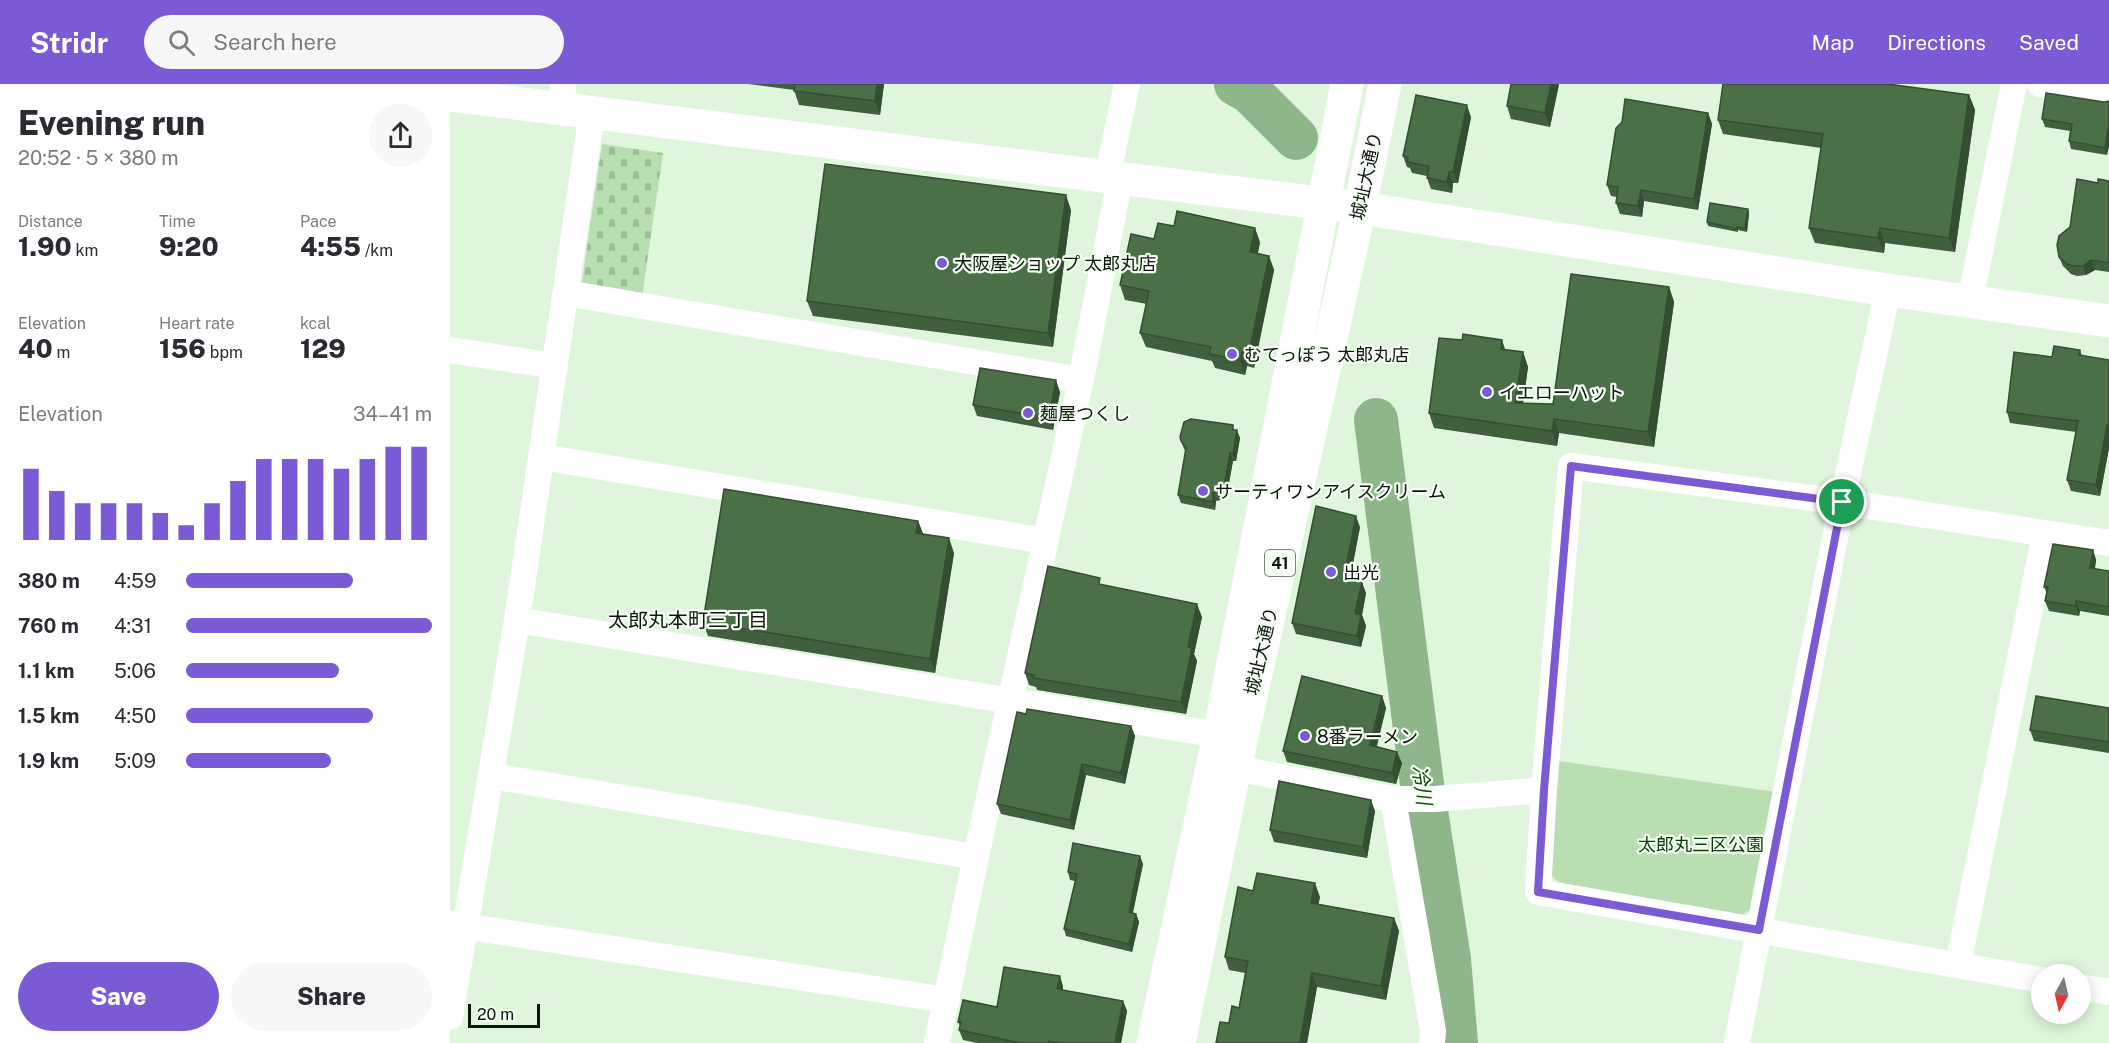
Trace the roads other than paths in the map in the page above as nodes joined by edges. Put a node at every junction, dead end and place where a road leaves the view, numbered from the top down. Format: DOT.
graph roads {
  1 [pos="1126,84"];
  2 [pos="1347,84"];
  3 [pos="1385,84"];
  4 [pos="2014,84"];
  5 [pos="2040,84"];
  6 [pos="450,95"];
  7 [pos="2109,95"];
  8 [pos="572,102"];
  9 [pos="1114,178"];
  10 [pos="1322,204"];
  11 [pos="1360,208"];
  12 [pos="1888,290"];
  13 [pos="566,293"];
  14 [pos="1970,301"];
  15 [pos="2109,321"];
  16 [pos="450,350"];
  17 [pos="555,366"];
  18 [pos="1081,380"];
  19 [pos="542,457"];
  20 [pos="1842,502"];
  21 [pos="2045,534"];
  22 [pos="1045,541"];
  23 [pos="2109,543"];
  24 [pos="517,620"];
  25 [pos="1011,701"];
  26 [pos="1219,735"];
  27 [pos="1235,768"];
  28 [pos="492,776"];
  29 [pos="1544,790"];
  30 [pos="1393,799"];
  31 [pos="976,857"];
  32 [pos="458,925"];
  33 [pos="1759,930"];
  34 [pos="1958,965"];
  35 [pos="2031,978"];
  36 [pos="2091,989"];
  37 [pos="2109,992"];
  38 [pos="946,1000"];
  39 [pos="450,1017"];
  40 [pos="937,1043"];
  41 [pos="1153,1043"];
  42 [pos="1179,1043"];
  43 [pos="1432,1043"];
  44 [pos="1737,1043"];
  1 -- 9 [label="street"];
  2 -- 10 [label="main road, 城址大通り / 41"];
  3 -- 11 [label="main road, 城址大通り / 41"];
  4 -- 14 [label="street"];
  5 -- 7 [label="street"];
  6 -- 8 [label="main road"];
  8 -- 9 [label="main road"];
  8 -- 13 [label="street"];
  9 -- 10 [label="main road"];
  9 -- 18 [label="street"];
  10 -- 11 [label="main road"];
  10 -- 26 [label="main road, 城址大通り / 41"];
  11 -- 12 [label="main road"];
  11 -- 27 [label="main road, 城址大通り / 41"];
  12 -- 14 [label="main road"];
  12 -- 20 [label="street"];
  13 -- 17 [label="street"];
  13 -- 18 [label="street"];
  14 -- 15 [label="main road"];
  16 -- 17 [label="street"];
  17 -- 19 [label="street"];
  18 -- 22 [label="street"];
  19 -- 22 [label="street"];
  19 -- 24 [label="street"];
  20 -- 21 [label="street"];
  20 -- 29 [label="street"];
  20 -- 33 [label="street"];
  21 -- 23 [label="street"];
  21 -- 34 [label="street"];
  22 -- 25 [label="street"];
  24 -- 25 [label="street"];
  24 -- 28 [label="street"];
  25 -- 26 [label="street"];
  25 -- 31 [label="street"];
  26 -- 41 [label="main road, 城址大通り / 41"];
  27 -- 30 [label="street"];
  27 -- 42 [label="main road, 城址大通り / 41"];
  28 -- 31 [label="street"];
  28 -- 32 [label="street"];
  29 -- 30 [label="street"];
  29 -- 33 [label="street"];
  30 -- 43 [label="street"];
  31 -- 38 [label="street"];
  32 -- 38 [label="street"];
  32 -- 39 [label="street"];
  33 -- 34 [label="street"];
  33 -- 44 [label="street"];
  34 -- 35 [label="street"];
  36 -- 37 [label="street"];
  38 -- 40 [label="street"];
}
